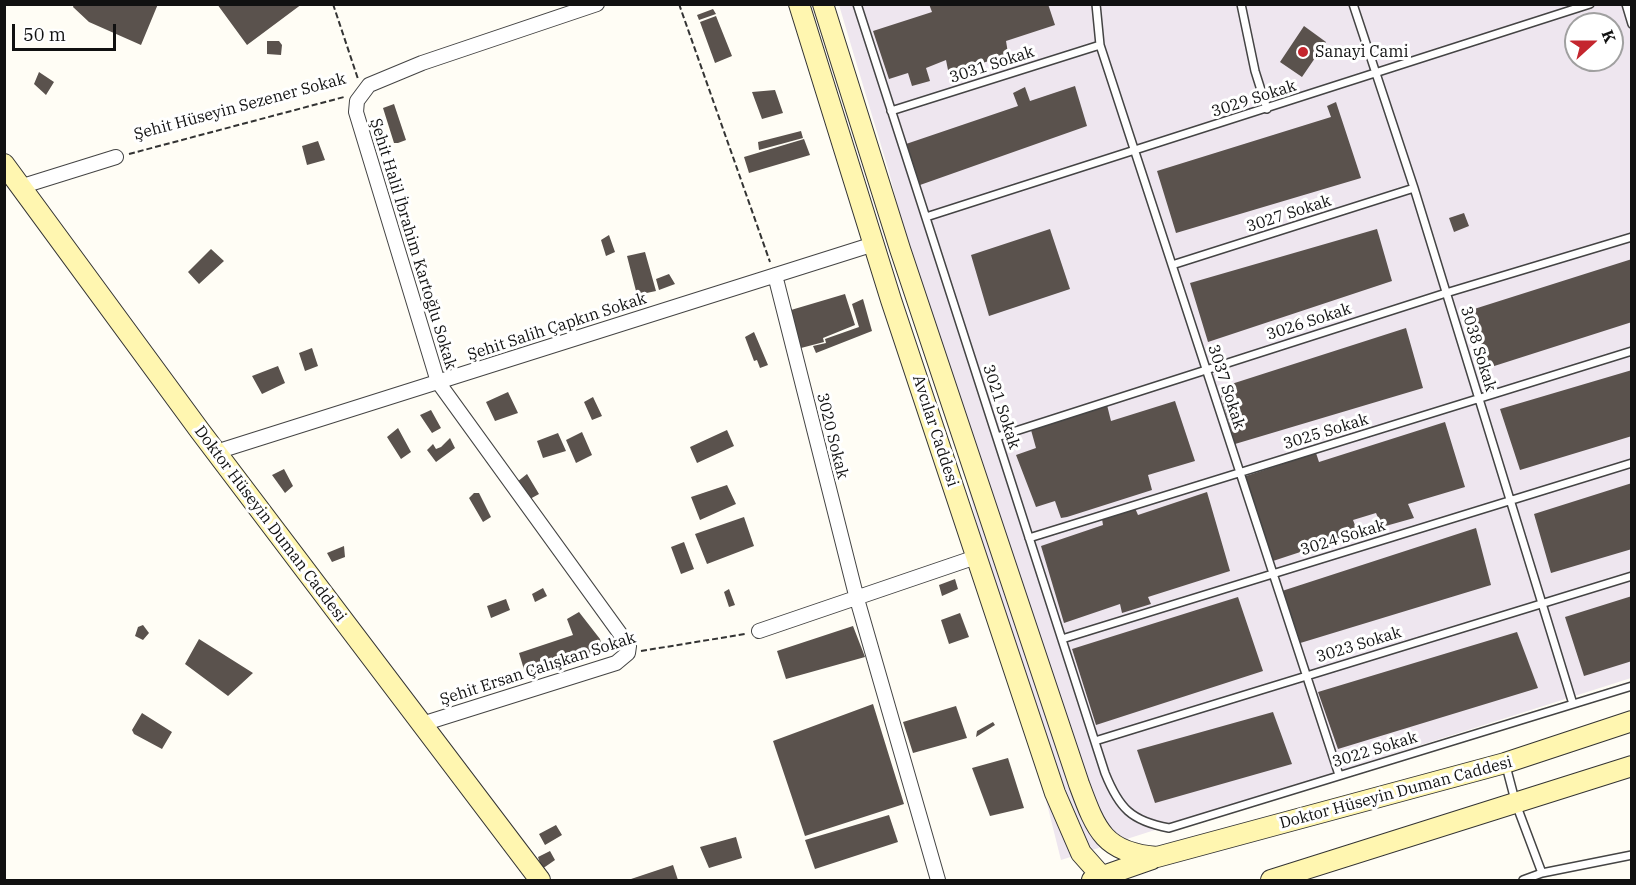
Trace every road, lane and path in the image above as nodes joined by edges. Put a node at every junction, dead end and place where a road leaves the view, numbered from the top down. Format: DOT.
graph roads {
  1 [pos="333,4"];
  2 [pos="597,4"];
  3 [pos="679,4"];
  4 [pos="800,4"];
  5 [pos="823,4"];
  6 [pos="1096,4"];
  7 [pos="1241,4"];
  8 [pos="1353,4"];
  9 [pos="1590,4"];
  10 [pos="1626,4"];
  11 [pos="859,5"];
  12 [pos="1632,24"];
  13 [pos="1100,45"];
  14 [pos="1377,71"];
  15 [pos="362,92"];
  16 [pos="1267,109"];
  17 [pos="891,111"];
  18 [pos="1135,151"];
  19 [pos="116,157"];
  20 [pos="4,164"];
  21 [pos="22,186"];
  22 [pos="1414,188"];
  23 [pos="926,217"];
  24 [pos="1632,237"];
  25 [pos="874,244"];
  26 [pos="1172,265"];
  27 [pos="775,275"];
  28 [pos="1446,292"];
  29 [pos="1632,351"];
  30 [pos="1207,370"];
  31 [pos="438,382"];
  32 [pos="1479,399"];
  33 [pos="997,437"];
  34 [pos="216,452"];
  35 [pos="1632,463"];
  36 [pos="1240,473"];
  37 [pos="1510,500"];
  38 [pos="1029,538"];
  39 [pos="976,557"];
  40 [pos="1273,574"];
  41 [pos="1632,576"];
  42 [pos="857,599"];
  43 [pos="1542,603"];
  44 [pos="759,631"];
  45 [pos="1062,639"];
  46 [pos="628,653"];
  47 [pos="1307,676"];
  48 [pos="1632,686"];
  49 [pos="1573,704"];
  50 [pos="1632,721"];
  51 [pos="422,724"];
  52 [pos="1095,741"];
  53 [pos="1505,763"];
  54 [pos="1632,766"];
  55 [pos="1340,775"];
  56 [pos="1516,804"];
  57 [pos="1128,813"];
  58 [pos="1107,839"];
  59 [pos="1081,854"];
  60 [pos="1632,855"];
  61 [pos="1157,857"];
  62 [pos="1542,873"];
  63 [pos="1098,879"];
  64 [pos="540,880"];
  65 [pos="938,880"];
  66 [pos="1271,880"];
  67 [pos="1523,880"];
  1 -- 15 [label="path"];
  2 -- 15 [label="street, Şehit Hüseyin Sezener Sokak"];
  3 -- 27 [label="path"];
  4 -- 25 [label="main road, Avcılar Caddesi"];
  5 -- 58 [label="main road, Avcılar Caddesi"];
  6 -- 13 [label="lane, 3037 Sokak"];
  7 -- 16 [label="lane"];
  8 -- 14 [label="lane, 3038 Sokak"];
  9 -- 14 [label="lane, 3029 Sokak"];
  10 -- 12 [label="lane"];
  11 -- 17 [label="lane, 3021 Sokak"];
  13 -- 17 [label="lane, 3031 Sokak"];
  13 -- 18 [label="lane, 3037 Sokak"];
  14 -- 16 [label="lane, 3029 Sokak"];
  14 -- 22 [label="lane, 3038 Sokak"];
  15 -- 19 [label="path, Şehit Hüseyin Sezener Sokak"];
  15 -- 31 [label="street, Şehit Halil İbrahim Kartoğlu Sokak"];
  16 -- 18 [label="lane, 3029 Sokak"];
  17 -- 23 [label="lane, 3021 Sokak"];
  18 -- 23 [label="lane, 3029 Sokak"];
  18 -- 26 [label="lane, 3037 Sokak"];
  19 -- 21 [label="street, Şehit Hüseyin Sezener Sokak"];
  20 -- 21 [label="main road, Doktor Hüseyin Duman Caddesi"];
  21 -- 34 [label="main road, Doktor Hüseyin Duman Caddesi"];
  22 -- 26 [label="lane, 3027 Sokak"];
  22 -- 28 [label="lane, 3038 Sokak"];
  23 -- 33 [label="lane, 3021 Sokak"];
  24 -- 28 [label="lane, 3026 Sokak"];
  25 -- 27 [label="street, Şehit Salih Çapkın Sokak"];
  25 -- 39 [label="main road, Avcılar Caddesi"];
  26 -- 30 [label="lane, 3037 Sokak"];
  27 -- 31 [label="street, Şehit Salih Çapkın Sokak"];
  27 -- 42 [label="street, 3020 Sokak"];
  28 -- 30 [label="lane, 3026 Sokak"];
  28 -- 32 [label="lane, 3038 Sokak"];
  29 -- 32 [label="lane, 3025 Sokak"];
  30 -- 33 [label="lane, 3026 Sokak"];
  30 -- 36 [label="lane, 3037 Sokak"];
  31 -- 34 [label="street, Şehit Salih Çapkın Sokak"];
  31 -- 46 [label="street, Şehit Halil İbrahim Kartoğlu Sokak"];
  32 -- 36 [label="lane, 3025 Sokak"];
  32 -- 37 [label="lane, 3038 Sokak"];
  33 -- 38 [label="lane, 3021 Sokak"];
  34 -- 51 [label="main road, Doktor Hüseyin Duman Caddesi"];
  35 -- 37 [label="lane, 3024 Sokak"];
  36 -- 38 [label="lane, 3025 Sokak"];
  36 -- 40 [label="lane, 3037 Sokak"];
  37 -- 40 [label="lane, 3024 Sokak"];
  37 -- 43 [label="lane, 3038 Sokak"];
  38 -- 45 [label="lane, 3021 Sokak"];
  39 -- 42 [label="street"];
  39 -- 59 [label="main road, Avcılar Caddesi"];
  40 -- 45 [label="lane, 3024 Sokak"];
  40 -- 47 [label="lane, 3037 Sokak"];
  41 -- 43 [label="lane, 3023 Sokak"];
  42 -- 44 [label="street"];
  42 -- 65 [label="street, 3020 Sokak"];
  43 -- 47 [label="lane, 3023 Sokak"];
  43 -- 49 [label="lane, 3038 Sokak"];
  44 -- 46 [label="path, Şehit Ersan Çalışkan Sokak"];
  45 -- 52 [label="lane, 3021 Sokak"];
  46 -- 51 [label="street, Şehit Ersan Çalışkan Sokak"];
  47 -- 52 [label="lane, 3023 Sokak"];
  47 -- 55 [label="lane, 3037 Sokak"];
  48 -- 49 [label="lane, 3022 Sokak"];
  49 -- 55 [label="lane, 3022 Sokak"];
  50 -- 53 [label="main road, Doktor Hüseyin Duman Caddesi"];
  51 -- 64 [label="main road, Doktor Hüseyin Duman Caddesi"];
  52 -- 57 [label="lane, 3021 Sokak"];
  53 -- 56 [label="lane"];
  53 -- 61 [label="main road, Doktor Hüseyin Duman Caddesi"];
  54 -- 56 [label="main road"];
  55 -- 57 [label="lane, 3022 Sokak"];
  56 -- 62 [label="lane"];
  56 -- 66 [label="main road"];
  58 -- 61 [label="main road, Doktor Hüseyin Duman Caddesi"];
  59 -- 63 [label="main road, Doktor Hüseyin Duman Caddesi"];
  60 -- 62 [label="lane"];
  61 -- 63 [label="main road, Doktor Hüseyin Duman Caddesi"];
  62 -- 67 [label="lane"];
}
